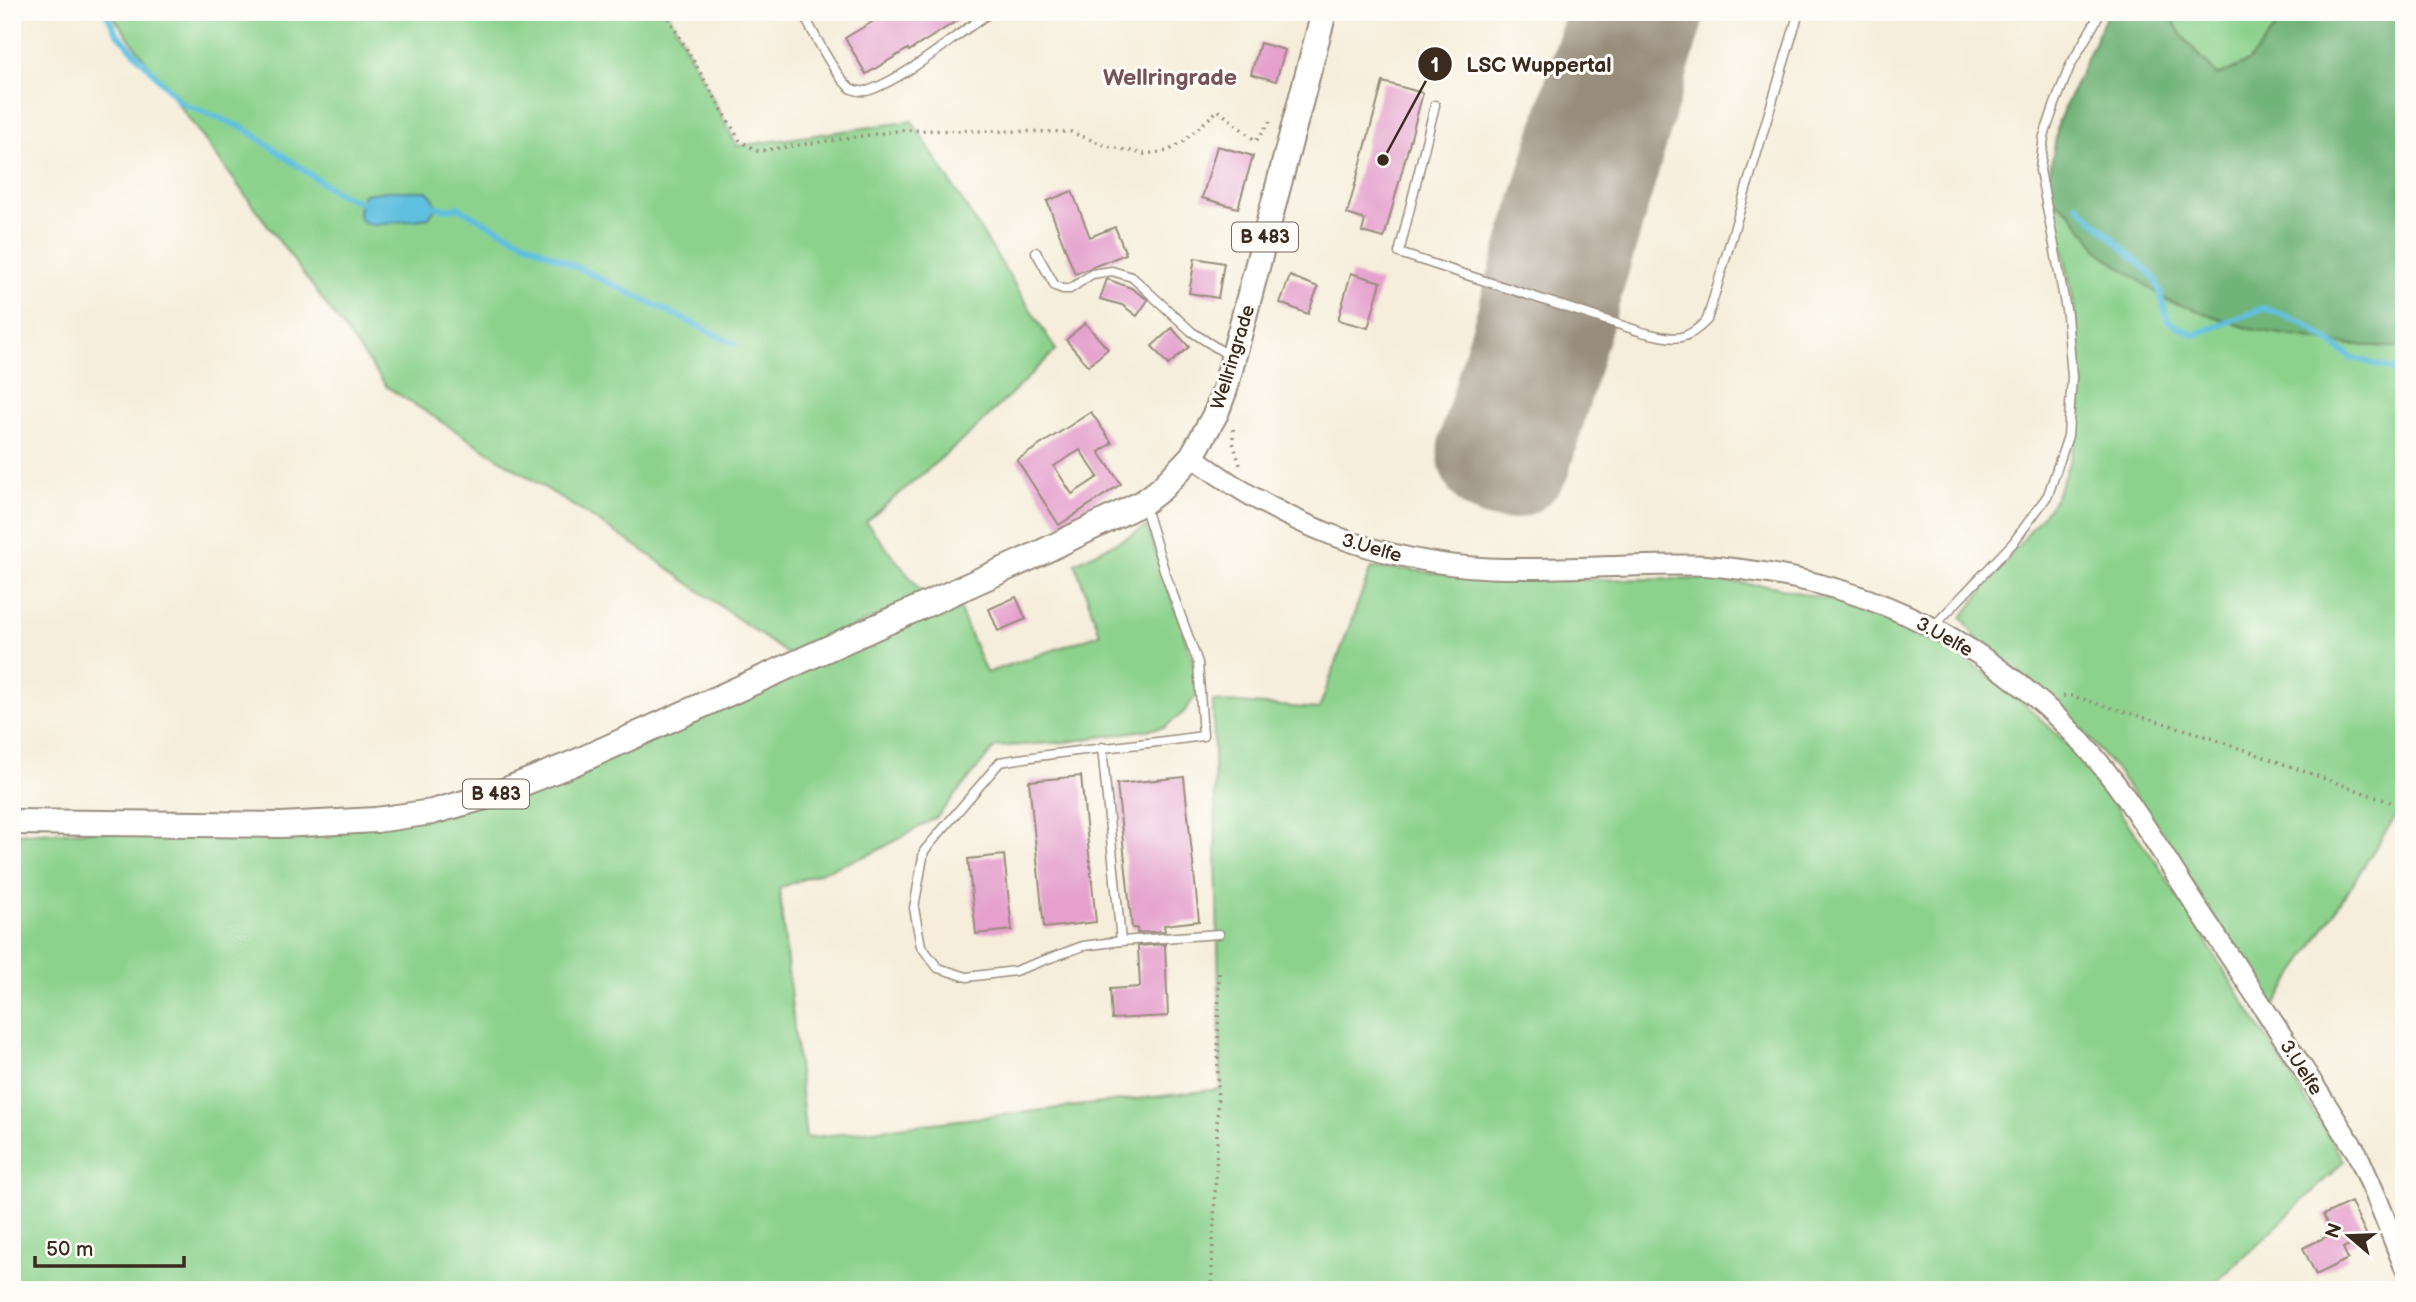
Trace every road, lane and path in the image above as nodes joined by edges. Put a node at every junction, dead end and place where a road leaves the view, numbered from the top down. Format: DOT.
graph roads {
  1 [pos="665,12"];
  2 [pos="802,12"];
  3 [pos="991,12"];
  4 [pos="1324,12"];
  5 [pos="1799,12"];
  6 [pos="2101,12"];
  7 [pos="1298,102"];
  8 [pos="1435,105"];
  9 [pos="1035,252"];
  10 [pos="1233,359"];
  11 [pos="1192,456"];
  12 [pos="1144,502"];
  13 [pos="1933,627"];
  14 [pos="2050,710"];
  15 [pos="1102,747"];
  16 [pos="2404,807"];
  17 [pos="12,822"];
  18 [pos="1219,934"];
  19 [pos="1121,941"];
  20 [pos="1219,974"];
  21 [pos="2404,1266"];
  22 [pos="1211,1290"];
  1 -- 7 [label="path"];
  2 -- 3 [label="lane"];
  4 -- 7 [label="main road, Wellringrade / B 483"];
  5 -- 8 [label="lane"];
  6 -- 13 [label="lane"];
  7 -- 10 [label="main road, Wellringrade / B 483"];
  9 -- 10 [label="lane"];
  10 -- 11 [label="main road, Wellringrade / B 483"];
  11 -- 12 [label="main road, Wellringrade / B 483"];
  11 -- 13 [label="street, 3.Uelfe"];
  12 -- 15 [label="lane"];
  12 -- 17 [label="main road, Wellringrade / B 483"];
  13 -- 14 [label="street, 3.Uelfe"];
  14 -- 16 [label="path"];
  14 -- 21 [label="street, 3.Uelfe"];
  15 -- 19 [label="lane"];
  15 -- 19 [label="lane"];
  18 -- 19 [label="lane"];
  20 -- 22 [label="path"];
}
